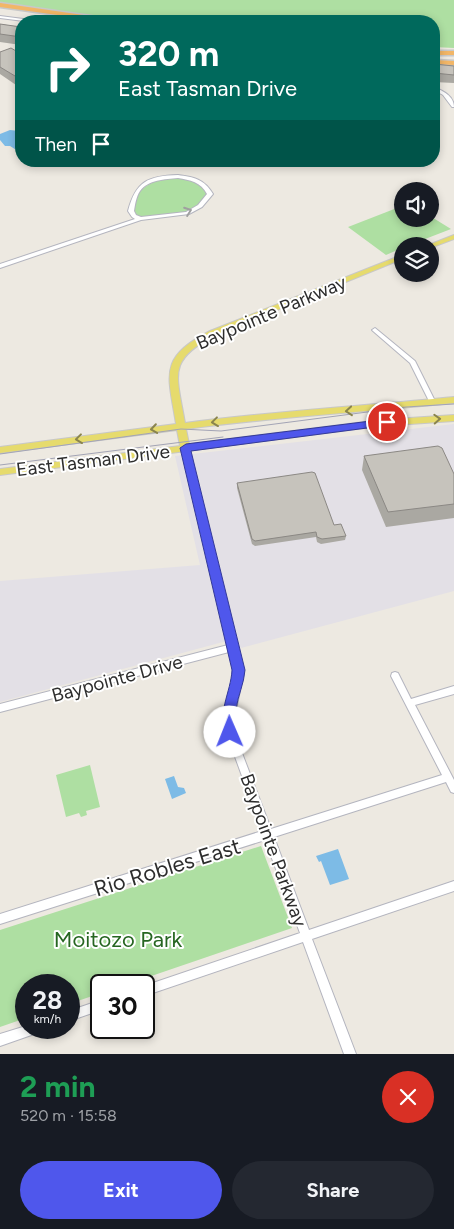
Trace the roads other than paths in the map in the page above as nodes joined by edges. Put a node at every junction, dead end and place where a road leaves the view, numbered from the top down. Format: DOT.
graph roads {
  1 [pos="0,5"];
  2 [pos="0,10"];
  3 [pos="37,15"];
  4 [pos="69,15"];
  5 [pos="0,16"];
  6 [pos="15,18"];
  7 [pos="440,50"];
  8 [pos="454,50"];
  9 [pos="440,63"];
  10 [pos="454,64"];
  11 [pos="440,91"];
  12 [pos="454,106"];
  13 [pos="132,213"];
  14 [pos="140,219"];
  15 [pos="121,226"];
  16 [pos="454,237"];
  17 [pos="439,243"];
  18 [pos="394,260"];
  19 [pos="0,266"];
  20 [pos="375,330"];
  21 [pos="454,400"];
  22 [pos="432,401"];
  23 [pos="454,418"];
  24 [pos="181,426"];
  25 [pos="186,448"];
  26 [pos="0,450"];
  27 [pos="0,472"];
  28 [pos="234,647"];
  29 [pos="395,676"];
  30 [pos="454,690"];
  31 [pos="409,703"];
  32 [pos="0,708"];
  33 [pos="448,777"];
  34 [pos="454,789"];
  35 [pos="269,834"];
  36 [pos="454,886"];
  37 [pos="0,919"];
  38 [pos="306,936"];
  39 [pos="155,987"];
  40 [pos="15,1035"];
  41 [pos="0,1040"];
  42 [pos="350,1054"];
  1 -- 4 [label="highway"];
  2 -- 3 [label="highway"];
  5 -- 6 [label="street"];
  7 -- 8 [label="highway"];
  9 -- 10 [label="highway"];
  11 -- 12 [label="street"];
  13 -- 14 [label="street"];
  14 -- 13 [label="street, one-way"];
  13 -- 15 [label="street"];
  14 -- 15 [label="street"];
  15 -- 19 [label="street"];
  16 -- 17 [label="main road"];
  18 -- 24 [label="main road, Baypointe Parkway"];
  20 -- 22 [label="street"];
  21 -- 22 [label="main road, East Tasman Drive"];
  22 -- 24 [label="main road, East Tasman Drive, one-way"];
  25 -- 23 [label="main road, East Tasman Drive, one-way"];
  24 -- 25 [label="main road, Baypointe Parkway"];
  24 -- 26 [label="main road, East Tasman Drive, one-way"];
  25 -- 27 [label="main road, East Tasman Drive"];
  25 -- 28 [label="street, Baypointe Parkway"];
  28 -- 32 [label="street, Baypointe Drive"];
  28 -- 35 [label="street, Baypointe Parkway"];
  29 -- 31 [label="street"];
  30 -- 31 [label="street"];
  31 -- 33 [label="street"];
  33 -- 34 [label="street"];
  33 -- 35 [label="street, Rio Robles East"];
  35 -- 37 [label="street, Rio Robles East"];
  35 -- 38 [label="street, Baypointe Parkway"];
  36 -- 38 [label="street"];
  38 -- 39 [label="street"];
  38 -- 42 [label="street, Baypointe Parkway"];
  40 -- 41 [label="street"];
}
